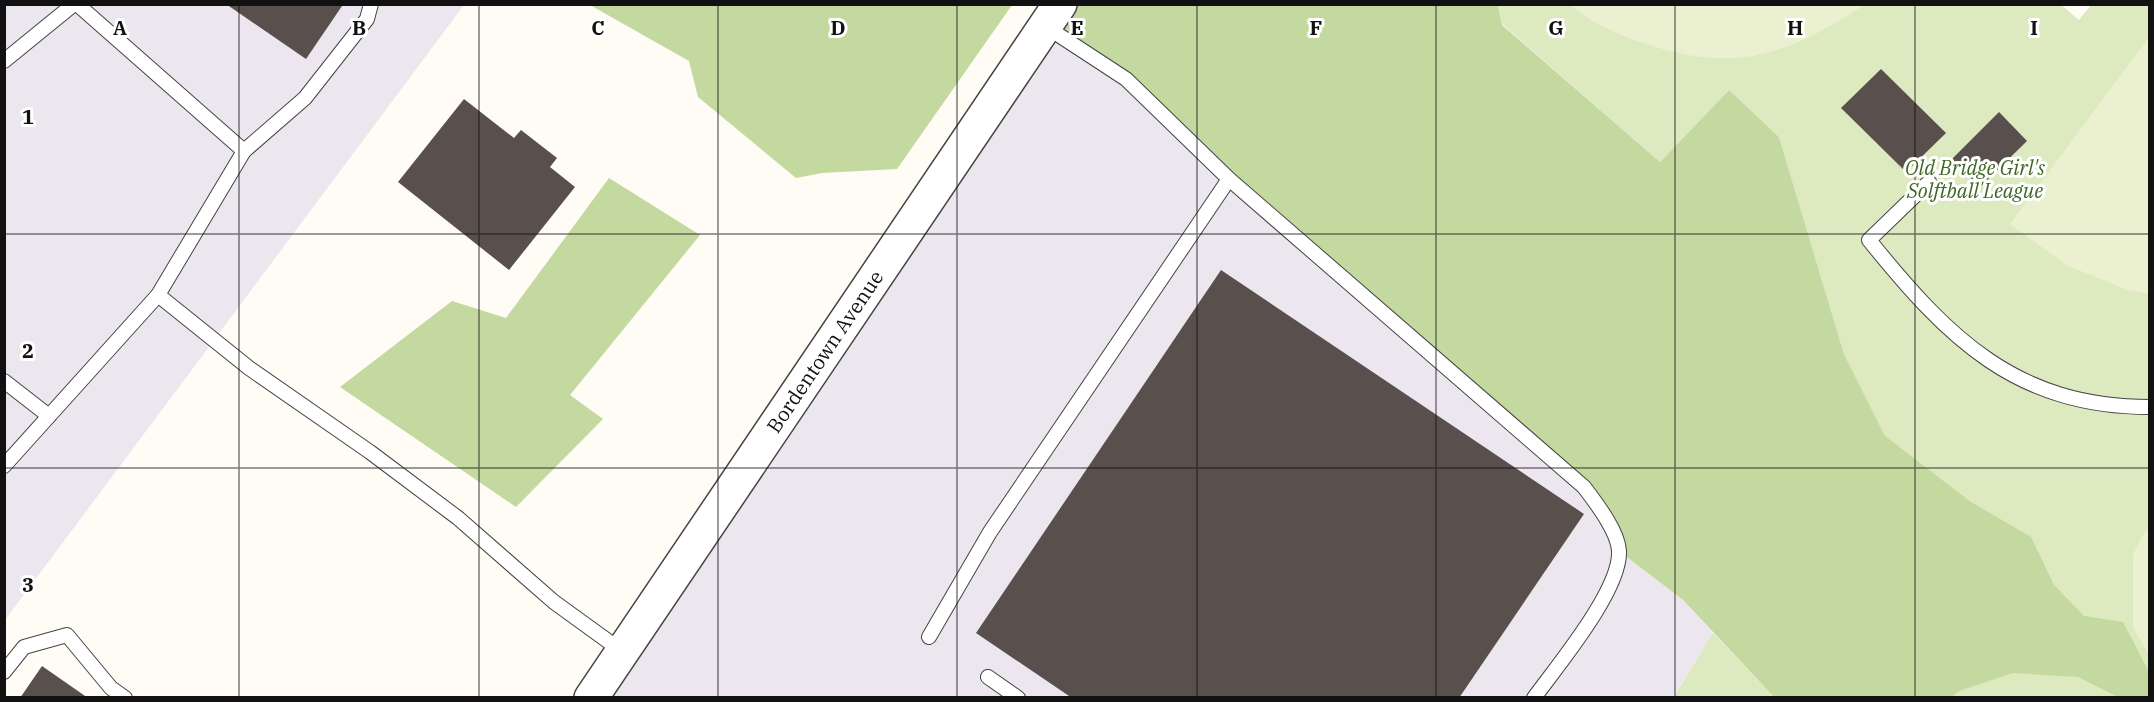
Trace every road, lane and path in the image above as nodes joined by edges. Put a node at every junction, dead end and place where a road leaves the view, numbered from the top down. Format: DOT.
graph roads {
  1 [pos="75,4"];
  2 [pos="371,4"];
  3 [pos="1052,15"];
  4 [pos="4,61"];
  5 [pos="244,151"];
  6 [pos="1229,179"];
  7 [pos="1929,182"];
  8 [pos="158,295"];
  9 [pos="4,381"];
  10 [pos="2150,407"];
  11 [pos="49,416"];
  12 [pos="4,466"];
  13 [pos="930,637"];
  14 [pos="623,652"];
  15 [pos="4,672"];
  16 [pos="988,677"];
  17 [pos="125,698"];
  18 [pos="591,698"];
  19 [pos="1018,698"];
  20 [pos="1534,698"];
  1 -- 4 [label="lane"];
  1 -- 5 [label="lane"];
  2 -- 5 [label="lane"];
  3 -- 6 [label="lane"];
  3 -- 14 [label="street, Bordentown Avenue"];
  5 -- 8 [label="lane"];
  6 -- 13 [label="lane"];
  6 -- 20 [label="lane"];
  7 -- 10 [label="lane"];
  8 -- 11 [label="lane"];
  8 -- 14 [label="lane"];
  9 -- 11 [label="lane"];
  11 -- 12 [label="lane"];
  14 -- 18 [label="street, Bordentown Avenue"];
  15 -- 17 [label="lane"];
  16 -- 19 [label="lane"];
}
